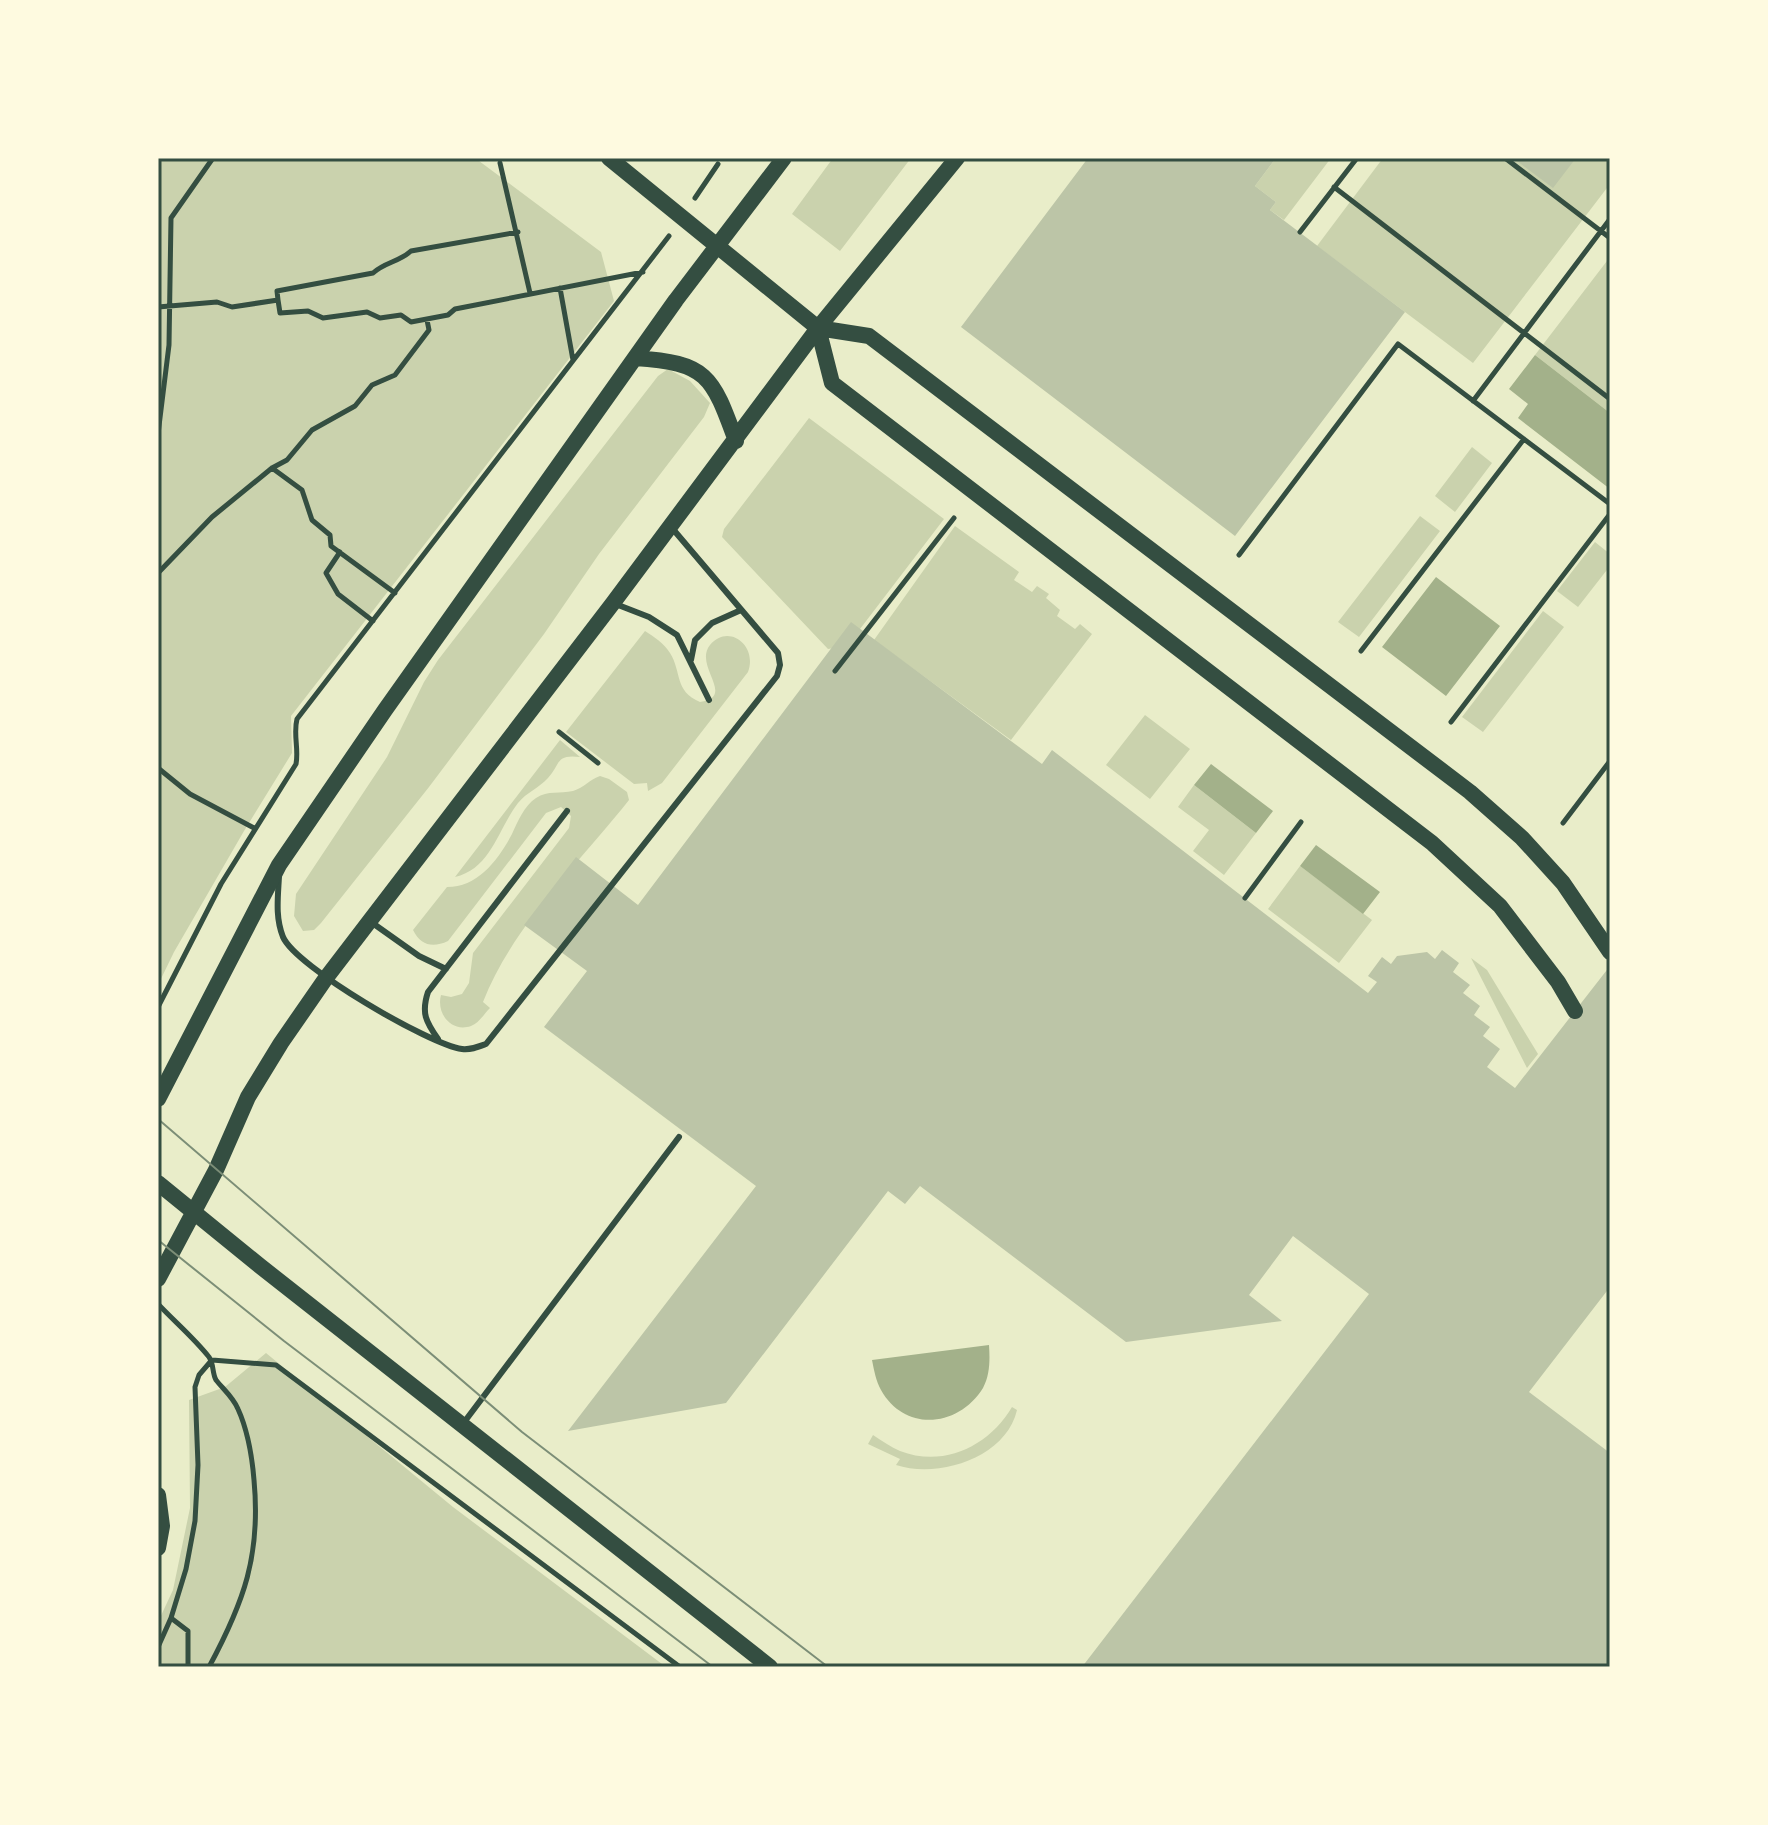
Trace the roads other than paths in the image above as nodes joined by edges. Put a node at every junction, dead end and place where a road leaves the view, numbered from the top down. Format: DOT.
graph roads {
  1 [pos="609,158"];
  2 [pos="784,158"];
  3 [pos="957,158"];
  4 [pos="717,244"];
  5 [pos="818,328"];
  6 [pos="635,358"];
  7 [pos="736,441"];
  8 [pos="671,527"];
  9 [pos="613,603"];
  10 [pos="741,610"];
  11 [pos="691,662"];
  12 [pos="709,700"];
  13 [pos="567,811"];
  14 [pos="279,865"];
  15 [pos="369,921"];
  16 [pos="1610,952"];
  17 [pos="446,969"];
  18 [pos="326,978"];
  19 [pos="1575,1011"];
  20 [pos="439,1041"];
  21 [pos="158,1099"];
  22 [pos="679,1137"];
  23 [pos="158,1183"];
  24 [pos="193,1212"];
  25 [pos="158,1279"];
  26 [pos="462,1425"];
  27 [pos="158,1495"];
  28 [pos="158,1548"];
  29 [pos="770,1667"];
  1 -- 4 [label="main road"];
  2 -- 4 [label="main road"];
  3 -- 5 [label="main road"];
  4 -- 5 [label="main road"];
  4 -- 6 [label="main road"];
  5 -- 7 [label="main road"];
  5 -- 16 [label="main road"];
  5 -- 19 [label="main road"];
  6 -- 7 [label="main road"];
  6 -- 14 [label="main road"];
  7 -- 8 [label="main road"];
  8 -- 9 [label="main road"];
  8 -- 10 [label="lane"];
  9 -- 11 [label="lane"];
  9 -- 15 [label="main road"];
  10 -- 11 [label="lane"];
  10 -- 20 [label="lane"];
  11 -- 12 [label="lane"];
  13 -- 17 [label="lane"];
  14 -- 18 [label="lane"];
  14 -- 21 [label="main road"];
  15 -- 17 [label="lane"];
  15 -- 18 [label="main road"];
  17 -- 20 [label="lane"];
  18 -- 20 [label="lane"];
  18 -- 24 [label="main road"];
  22 -- 26 [label="lane"];
  23 -- 24 [label="main road"];
  24 -- 25 [label="main road"];
  24 -- 26 [label="main road"];
  26 -- 29 [label="main road"];
  27 -- 28 [label="main road"];
}
